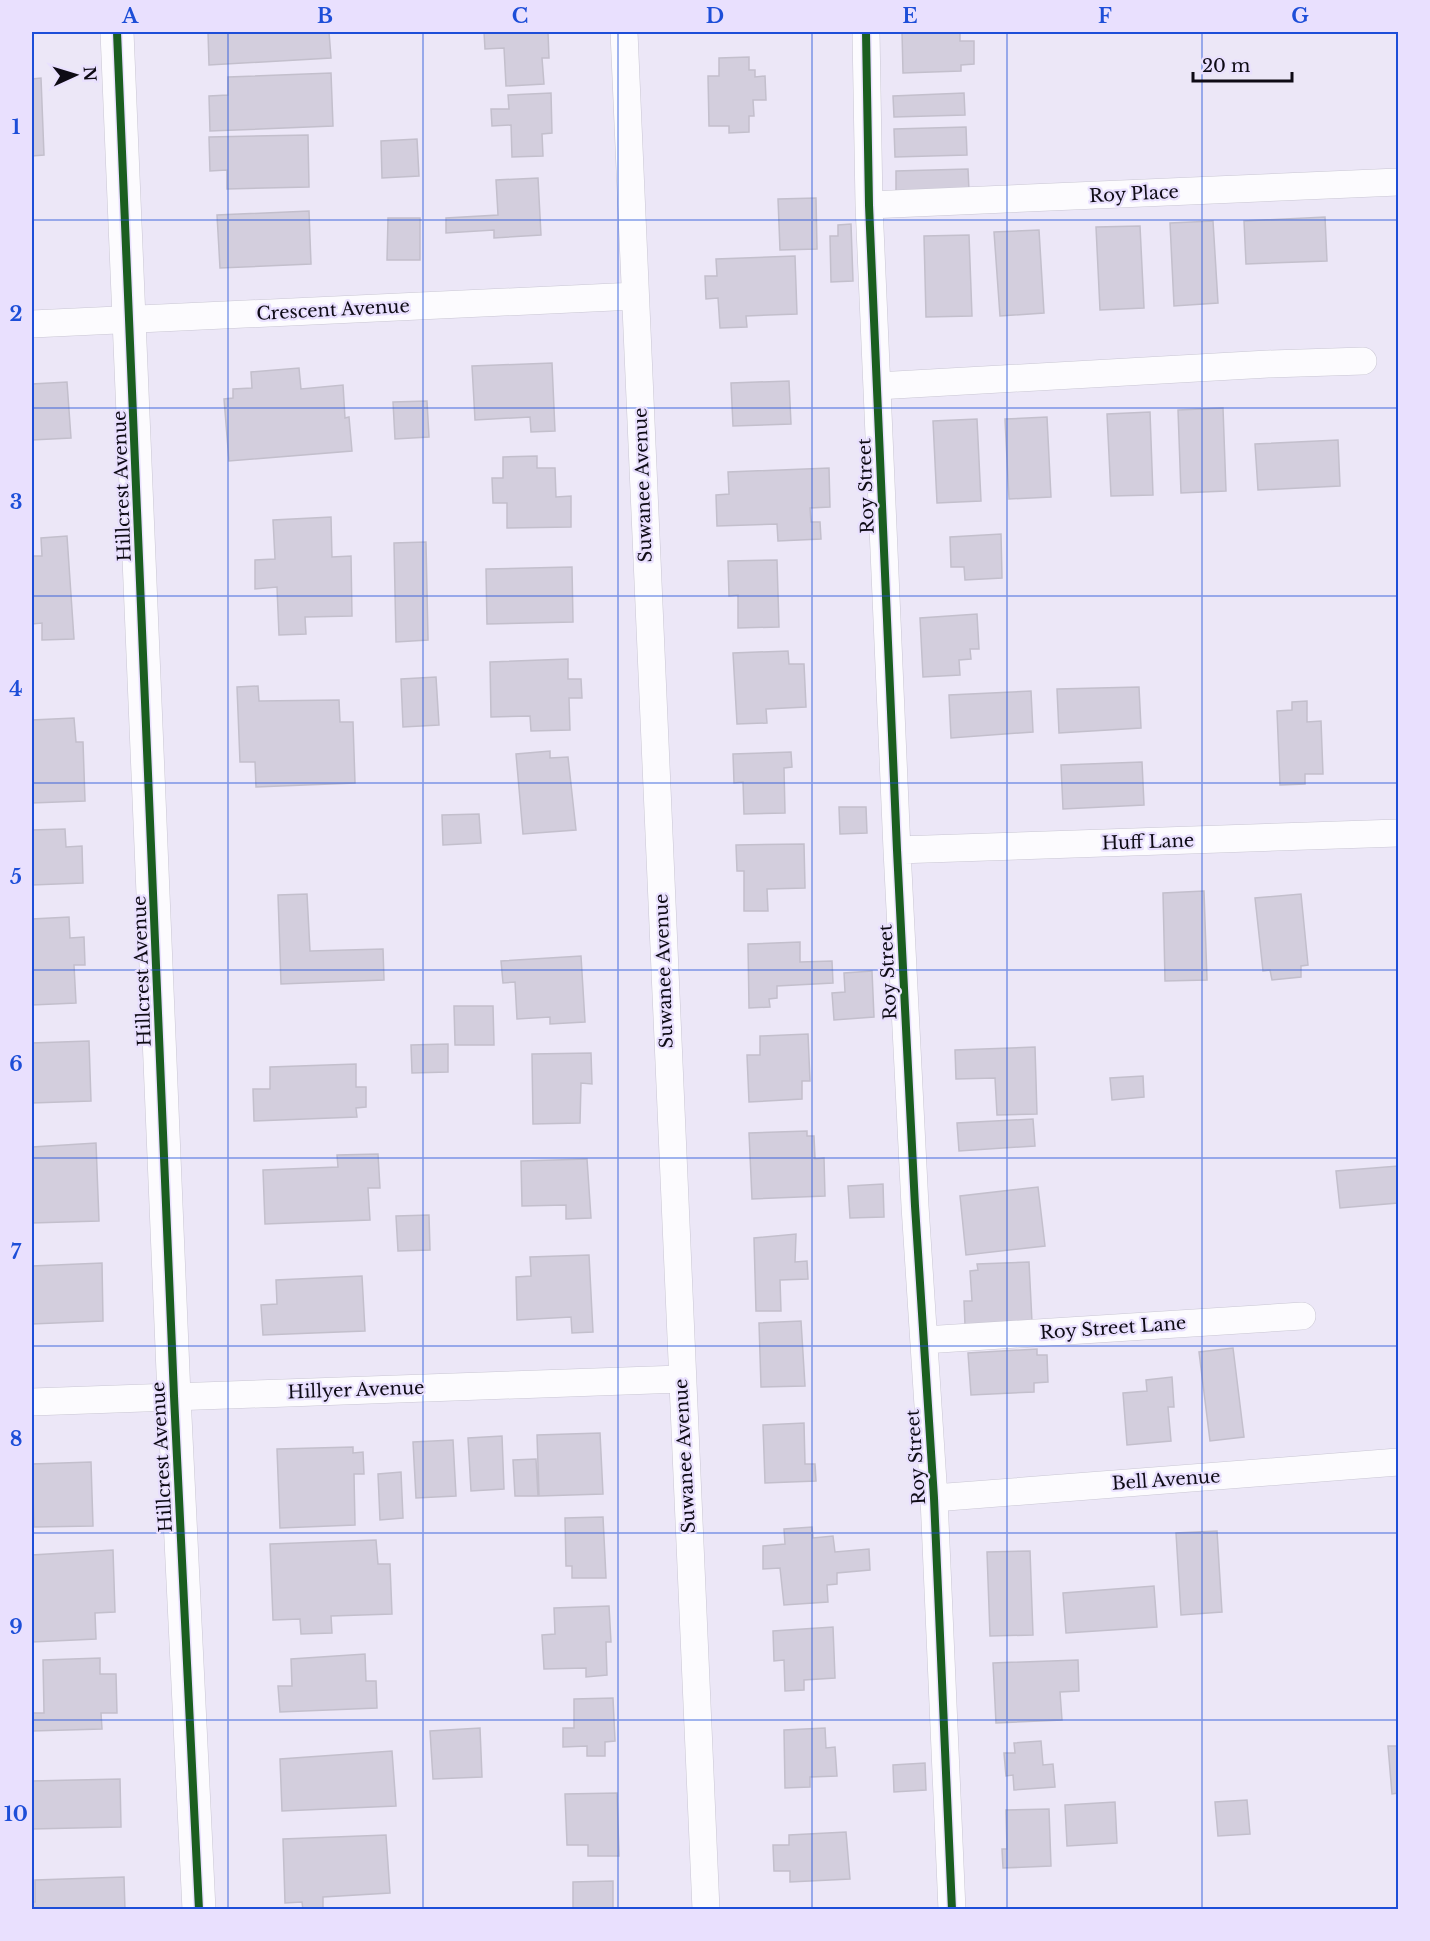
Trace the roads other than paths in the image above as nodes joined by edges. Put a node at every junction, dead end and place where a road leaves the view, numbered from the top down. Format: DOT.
graph roads {
  1 [pos="117,32"];
  2 [pos="624,32"];
  3 [pos="867,32"];
  4 [pos="1398,182"];
  5 [pos="869,205"];
  6 [pos="635,296"];
  7 [pos="130,319"];
  8 [pos="32,324"];
  9 [pos="1363,361"];
  10 [pos="877,386"];
  11 [pos="1398,833"];
  12 [pos="897,850"];
  13 [pos="1302,1316"];
  14 [pos="924,1340"];
  15 [pos="681,1379"];
  16 [pos="174,1396"];
  17 [pos="32,1402"];
  18 [pos="1398,1462"];
  19 [pos="934,1498"];
  20 [pos="199,1910"];
  21 [pos="705,1910"];
  22 [pos="952,1910"];
  1 -- 7 [label="street, Hillcrest Avenue"];
  2 -- 6 [label="street, Suwanee Avenue"];
  3 -- 5 [label="street, Roy Street"];
  4 -- 5 [label="street, Roy Place"];
  5 -- 10 [label="street, Roy Street"];
  6 -- 7 [label="street, Crescent Avenue"];
  6 -- 15 [label="street, Suwanee Avenue"];
  7 -- 8 [label="street, Crescent Avenue"];
  7 -- 16 [label="street, Hillcrest Avenue"];
  9 -- 10 [label="street"];
  10 -- 12 [label="street, Roy Street"];
  11 -- 12 [label="street, Huff Lane"];
  12 -- 14 [label="street, Roy Street"];
  13 -- 14 [label="street, Roy Street Lane"];
  14 -- 19 [label="street, Roy Street"];
  15 -- 16 [label="street, Hillyer Avenue"];
  15 -- 21 [label="street, Suwanee Avenue"];
  16 -- 17 [label="street, Hillyer Avenue"];
  16 -- 20 [label="street, Hillcrest Avenue"];
  18 -- 19 [label="street, Bell Avenue"];
  19 -- 22 [label="street, Roy Street"];
}
